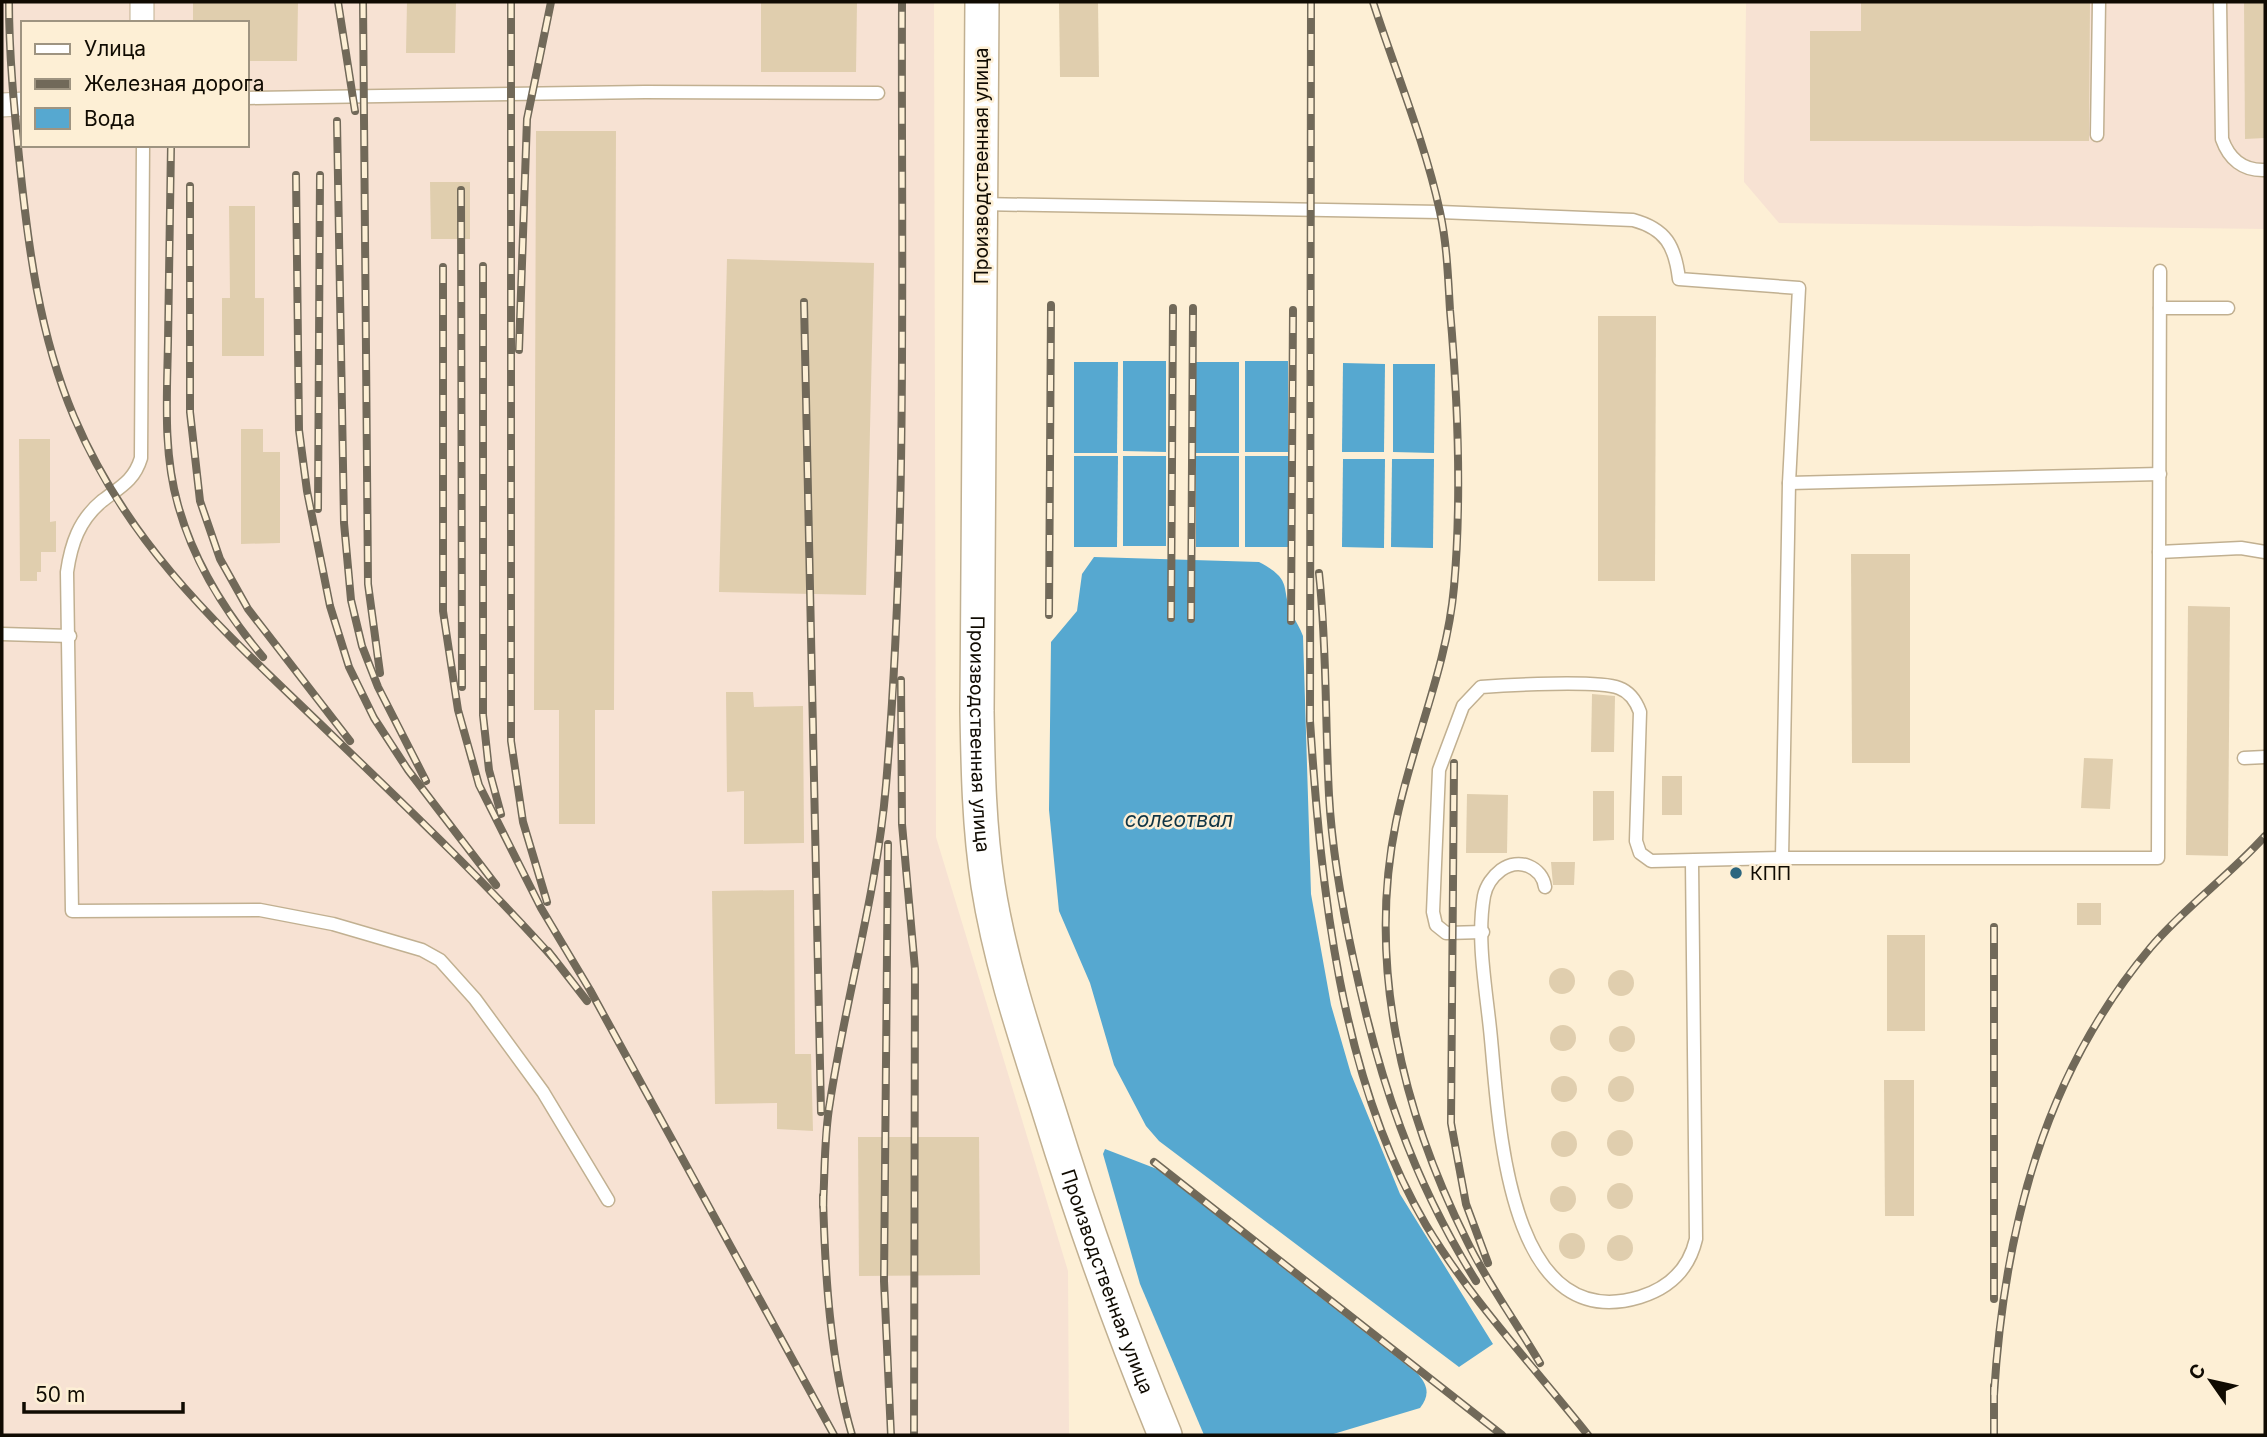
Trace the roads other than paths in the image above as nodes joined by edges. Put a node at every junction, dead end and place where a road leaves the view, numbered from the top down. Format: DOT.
graph roads {
  1 [pos="142,2"];
  2 [pos="982,2"];
  3 [pos="2099,2"];
  4 [pos="2220,2"];
  5 [pos="142,21"];
  6 [pos="878,93"];
  7 [pos="248,98"];
  8 [pos="21,104"];
  9 [pos="2,105"];
  10 [pos="2097,135"];
  11 [pos="143,147"];
  12 [pos="2265,170"];
  13 [pos="981,204"];
  14 [pos="2160,271"];
  15 [pos="2160,308"];
  16 [pos="2228,308"];
  17 [pos="2160,474"];
  18 [pos="1789,483"];
  19 [pos="2160,552"];
  20 [pos="2265,552"];
  21 [pos="2,634"];
  22 [pos="70,636"];
  23 [pos="2265,757"];
  24 [pos="2244,758"];
  25 [pos="1782,858"];
  26 [pos="1692,862"];
  27 [pos="1545,887"];
  28 [pos="1483,932"];
  29 [pos="607,1200"];
  30 [pos="1165,1435"];
  1 -- 5 [label="street"];
  2 -- 13 [label="main road, Производственная улица"];
  3 -- 10 [label="lane"];
  4 -- 12 [label="lane"];
  6 -- 7 [label="lane"];
  8 -- 9 [label="street"];
  11 -- 22 [label="lane"];
  13 -- 18 [label="lane"];
  13 -- 30 [label="main road, Производственная улица"];
  14 -- 15 [label="lane"];
  15 -- 16 [label="lane"];
  15 -- 17 [label="lane"];
  17 -- 18 [label="lane"];
  17 -- 19 [label="lane"];
  18 -- 25 [label="lane"];
  19 -- 20 [label="lane"];
  19 -- 25 [label="lane"];
  21 -- 22 [label="lane"];
  22 -- 29 [label="lane"];
  23 -- 24 [label="lane"];
  25 -- 26 [label="lane"];
  26 -- 28 [label="lane"];
  26 -- 28 [label="lane"];
  27 -- 28 [label="lane"];
}
